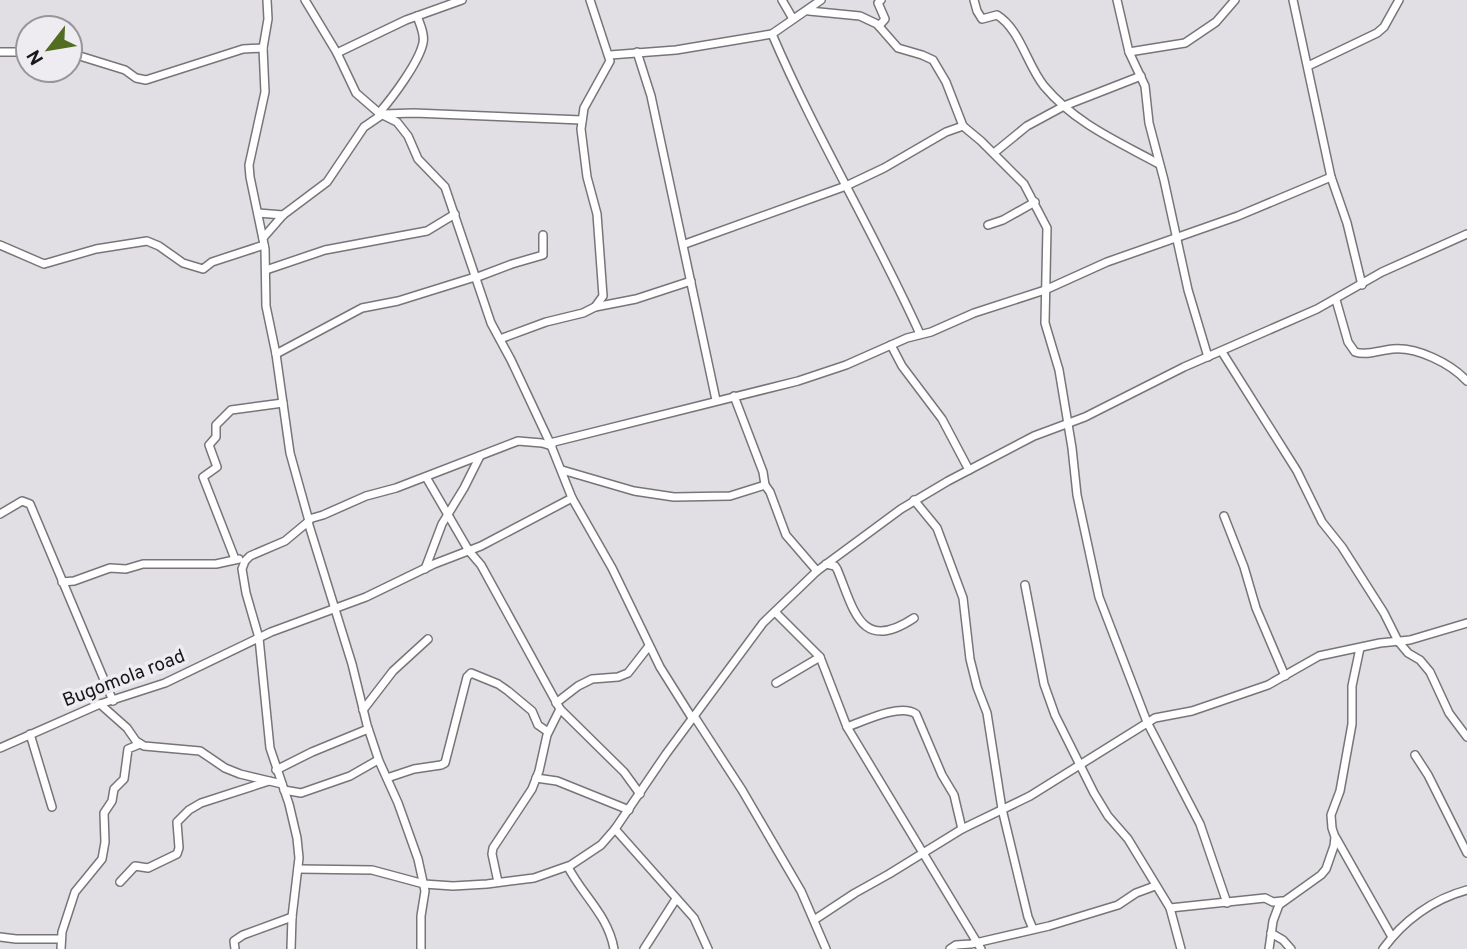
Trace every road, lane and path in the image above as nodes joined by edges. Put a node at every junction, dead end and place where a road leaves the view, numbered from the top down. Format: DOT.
graph roads {
  1 [pos="267,0"];
  2 [pos="305,0"];
  3 [pos="462,0"];
  4 [pos="590,0"];
  5 [pos="782,0"];
  6 [pos="821,0"];
  7 [pos="881,0"];
  8 [pos="974,0"];
  9 [pos="1117,0"];
  10 [pos="1235,0"];
  11 [pos="1293,0"];
  12 [pos="1399,0"];
  13 [pos="810,6"];
  14 [pos="417,16"];
  15 [pos="793,19"];
  16 [pos="879,26"];
  17 [pos="772,34"];
  18 [pos="263,48"];
  19 [pos="636,52"];
  20 [pos="1129,52"];
  21 [pos="337,53"];
  22 [pos="610,55"];
  23 [pos="84,58"];
  24 [pos="1308,66"];
  25 [pos="1141,76"];
  26 [pos="1064,106"];
  27 [pos="381,114"];
  28 [pos="582,120"];
  29 [pos="963,126"];
  30 [pos="994,153"];
  31 [pos="1159,164"];
  32 [pos="1331,177"];
  33 [pos="846,186"];
  34 [pos="1035,201"];
  35 [pos="258,213"];
  36 [pos="455,214"];
  37 [pos="283,215"];
  38 [pos="988,225"];
  39 [pos="1467,234"];
  40 [pos="543,235"];
  41 [pos="1177,239"];
  42 [pos="264,242"];
  43 [pos="685,244"];
  44 [pos="0,245"];
  45 [pos="266,270"];
  46 [pos="475,278"];
  47 [pos="691,281"];
  48 [pos="1362,285"];
  49 [pos="1045,290"];
  50 [pos="1336,300"];
  51 [pos="595,307"];
  52 [pos="920,334"];
  53 [pos="500,340"];
  54 [pos="891,345"];
  55 [pos="1222,352"];
  56 [pos="276,354"];
  57 [pos="1208,357"];
  58 [pos="1467,381"];
  59 [pos="734,396"];
  60 [pos="716,400"];
  61 [pos="283,403"];
  62 [pos="1067,423"];
  63 [pos="551,445"];
  64 [pos="480,455"];
  65 [pos="562,470"];
  66 [pos="970,470"];
  67 [pos="426,477"];
  68 [pos="765,485"];
  69 [pos="572,498"];
  70 [pos="914,500"];
  71 [pos="0,514"];
  72 [pos="448,514"];
  73 [pos="1224,516"];
  74 [pos="308,520"];
  75 [pos="470,551"];
  76 [pos="250,556"];
  77 [pos="235,559"];
  78 [pos="826,564"];
  79 [pos="425,569"];
  80 [pos="817,571"];
  81 [pos="62,582"];
  82 [pos="1025,585"];
  83 [pos="335,608"];
  84 [pos="775,612"];
  85 [pos="914,618"];
  86 [pos="1467,623"];
  87 [pos="259,638"];
  88 [pos="428,639"];
  89 [pos="1398,641"];
  90 [pos="649,646"];
  91 [pos="1360,649"];
  92 [pos="821,657"];
  93 [pos="1284,676"];
  94 [pos="776,683"];
  95 [pos="113,701"];
  96 [pos="100,704"];
  97 [pos="558,706"];
  98 [pos="363,710"];
  99 [pos="693,717"];
  100 [pos="1147,722"];
  101 [pos="847,727"];
  102 [pos="368,729"];
  103 [pos="548,732"];
  104 [pos="30,734"];
  105 [pos="1467,737"];
  106 [pos="140,744"];
  107 [pos="0,748"];
  108 [pos="1415,755"];
  109 [pos="378,760"];
  110 [pos="1080,766"];
  111 [pos="276,770"];
  112 [pos="387,778"];
  113 [pos="536,778"];
  114 [pos="270,781"];
  115 [pos="283,787"];
  116 [pos="640,794"];
  117 [pos="52,807"];
  118 [pos="1002,809"];
  119 [pos="629,810"];
  120 [pos="615,829"];
  121 [pos="962,829"];
  122 [pos="1335,837"];
  123 [pos="1467,853"];
  124 [pos="923,854"];
  125 [pos="568,867"];
  126 [pos="298,869"];
  127 [pos="120,881"];
  128 [pos="498,882"];
  129 [pos="424,884"];
  130 [pos="1156,886"];
  131 [pos="1467,890"];
  132 [pos="676,899"];
  133 [pos="1282,901"];
  134 [pos="1227,903"];
  135 [pos="1170,908"];
  136 [pos="292,917"];
  137 [pos="814,920"];
  138 [pos="1033,929"];
  139 [pos="1271,933"];
  140 [pos="0,937"];
  141 [pos="1392,937"];
  142 [pos="61,939"];
  143 [pos="979,946"];
  144 [pos="1385,948"];
  145 [pos="61,949"];
  146 [pos="235,949"];
  147 [pos="291,949"];
  148 [pos="421,949"];
  149 [pos="614,949"];
  150 [pos="644,949"];
  151 [pos="708,949"];
  152 [pos="826,949"];
  153 [pos="950,949"];
  154 [pos="1181,949"];
  155 [pos="1269,949"];
  156 [pos="1291,949"];
  1 -- 18 [label="street"];
  2 -- 21 [label="street"];
  3 -- 14 [label="street"];
  4 -- 22 [label="street"];
  5 -- 15 [label="street"];
  6 -- 13 [label="street"];
  7 -- 16 [label="street"];
  8 -- 26 [label="street"];
  9 -- 20 [label="street"];
  10 -- 20 [label="street"];
  11 -- 24 [label="street"];
  12 -- 24 [label="street"];
  13 -- 15 [label="street"];
  13 -- 16 [label="street"];
  14 -- 21 [label="street"];
  14 -- 27 [label="street"];
  15 -- 17 [label="street"];
  16 -- 29 [label="street"];
  17 -- 19 [label="street"];
  17 -- 33 [label="street"];
  18 -- 23 [label="street"];
  18 -- 35 [label="street"];
  19 -- 22 [label="street"];
  19 -- 43 [label="street"];
  20 -- 25 [label="street"];
  21 -- 27 [label="street"];
  22 -- 28 [label="street"];
  24 -- 32 [label="street"];
  25 -- 26 [label="street"];
  25 -- 31 [label="street"];
  26 -- 30 [label="street"];
  26 -- 31 [label="street"];
  27 -- 28 [label="street"];
  27 -- 36 [label="street"];
  27 -- 37 [label="street"];
  28 -- 51 [label="street"];
  29 -- 30 [label="street"];
  29 -- 33 [label="street"];
  30 -- 34 [label="street"];
  31 -- 41 [label="street"];
  32 -- 41 [label="street"];
  32 -- 48 [label="street"];
  33 -- 43 [label="street"];
  33 -- 52 [label="street"];
  34 -- 38 [label="street"];
  34 -- 49 [label="street"];
  35 -- 37 [label="street"];
  35 -- 42 [label="street"];
  36 -- 45 [label="street"];
  36 -- 46 [label="street"];
  37 -- 42 [label="street"];
  39 -- 48 [label="street"];
  40 -- 46 [label="street"];
  41 -- 49 [label="street"];
  41 -- 57 [label="street"];
  42 -- 44 [label="street"];
  42 -- 45 [label="street"];
  43 -- 47 [label="street"];
  45 -- 56 [label="street"];
  46 -- 53 [label="street"];
  46 -- 56 [label="street"];
  47 -- 51 [label="street"];
  47 -- 60 [label="street"];
  48 -- 50 [label="street"];
  49 -- 52 [label="street"];
  49 -- 62 [label="street"];
  50 -- 55 [label="street"];
  50 -- 58 [label="street"];
  51 -- 53 [label="street"];
  52 -- 54 [label="street"];
  53 -- 63 [label="street"];
  54 -- 59 [label="street"];
  54 -- 66 [label="street"];
  55 -- 57 [label="street"];
  55 -- 89 [label="street"];
  56 -- 61 [label="street"];
  57 -- 62 [label="street"];
  59 -- 60 [label="street"];
  59 -- 68 [label="street"];
  60 -- 63 [label="street"];
  61 -- 74 [label="street"];
  61 -- 77 [label="street"];
  62 -- 66 [label="street"];
  62 -- 100 [label="street"];
  63 -- 64 [label="street"];
  63 -- 65 [label="street"];
  64 -- 67 [label="street"];
  64 -- 72 [label="street"];
  65 -- 68 [label="street"];
  65 -- 69 [label="street"];
  66 -- 70 [label="street"];
  67 -- 72 [label="street"];
  67 -- 74 [label="street"];
  68 -- 80 [label="street"];
  69 -- 75 [label="street, Bugomola road"];
  69 -- 90 [label="street"];
  70 -- 78 [label="street"];
  70 -- 118 [label="street"];
  71 -- 81 [label="street"];
  72 -- 75 [label="street"];
  72 -- 79 [label="street"];
  73 -- 93 [label="street"];
  74 -- 76 [label="street"];
  74 -- 83 [label="street"];
  75 -- 79 [label="street, Bugomola road"];
  75 -- 97 [label="street"];
  76 -- 77 [label="street"];
  76 -- 87 [label="street"];
  77 -- 81 [label="street"];
  78 -- 80 [label="street"];
  78 -- 85 [label="street"];
  79 -- 83 [label="street, Bugomola road"];
  80 -- 84 [label="street"];
  81 -- 95 [label="street"];
  82 -- 110 [label="street"];
  83 -- 87 [label="street, Bugomola road"];
  83 -- 98 [label="street"];
  84 -- 92 [label="street"];
  84 -- 99 [label="street"];
  86 -- 89 [label="street"];
  87 -- 95 [label="street, Bugomola road"];
  87 -- 111 [label="street"];
  88 -- 98 [label="street"];
  89 -- 91 [label="street"];
  89 -- 105 [label="street"];
  90 -- 97 [label="street"];
  90 -- 99 [label="street"];
  91 -- 93 [label="street"];
  91 -- 122 [label="street"];
  92 -- 94 [label="street"];
  92 -- 101 [label="street"];
  93 -- 100 [label="street"];
  95 -- 96 [label="street, Bugomola road"];
  96 -- 104 [label="street, Bugomola road"];
  96 -- 106 [label="street"];
  97 -- 103 [label="street"];
  97 -- 116 [label="street"];
  98 -- 102 [label="street"];
  99 -- 116 [label="street"];
  99 -- 137 [label="street"];
  100 -- 110 [label="street"];
  100 -- 134 [label="street"];
  101 -- 121 [label="street"];
  101 -- 124 [label="street"];
  102 -- 109 [label="street"];
  102 -- 111 [label="street"];
  103 -- 112 [label="street"];
  103 -- 113 [label="street"];
  104 -- 107 [label="street, Bugomola road"];
  104 -- 117 [label="street"];
  106 -- 114 [label="street"];
  106 -- 142 [label="street"];
  108 -- 123 [label="street"];
  109 -- 112 [label="street"];
  109 -- 115 [label="street"];
  110 -- 118 [label="street"];
  110 -- 130 [label="street"];
  111 -- 115 [label="street"];
  112 -- 129 [label="street"];
  113 -- 119 [label="street"];
  113 -- 128 [label="street"];
  114 -- 115 [label="street"];
  114 -- 127 [label="street"];
  115 -- 126 [label="street"];
  116 -- 119 [label="street"];
  118 -- 121 [label="street"];
  118 -- 138 [label="street"];
  119 -- 120 [label="street"];
  120 -- 125 [label="street"];
  120 -- 132 [label="street"];
  121 -- 124 [label="street"];
  122 -- 133 [label="street"];
  122 -- 141 [label="street"];
  124 -- 137 [label="street"];
  124 -- 143 [label="street"];
  125 -- 128 [label="street"];
  125 -- 149 [label="street"];
  126 -- 129 [label="street"];
  126 -- 136 [label="street"];
  128 -- 129 [label="street"];
  129 -- 148 [label="street"];
  130 -- 135 [label="street"];
  130 -- 138 [label="street"];
  131 -- 141 [label="street"];
  132 -- 150 [label="street"];
  132 -- 151 [label="street"];
  133 -- 134 [label="street"];
  133 -- 139 [label="street"];
  134 -- 135 [label="street"];
  135 -- 154 [label="street"];
  136 -- 146 [label="street"];
  136 -- 147 [label="street"];
  137 -- 152 [label="street"];
  138 -- 143 [label="street"];
  139 -- 155 [label="street"];
  139 -- 156 [label="street"];
  140 -- 142 [label="street"];
  141 -- 144 [label="street"];
  142 -- 145 [label="street"];
  143 -- 153 [label="street"];
}
